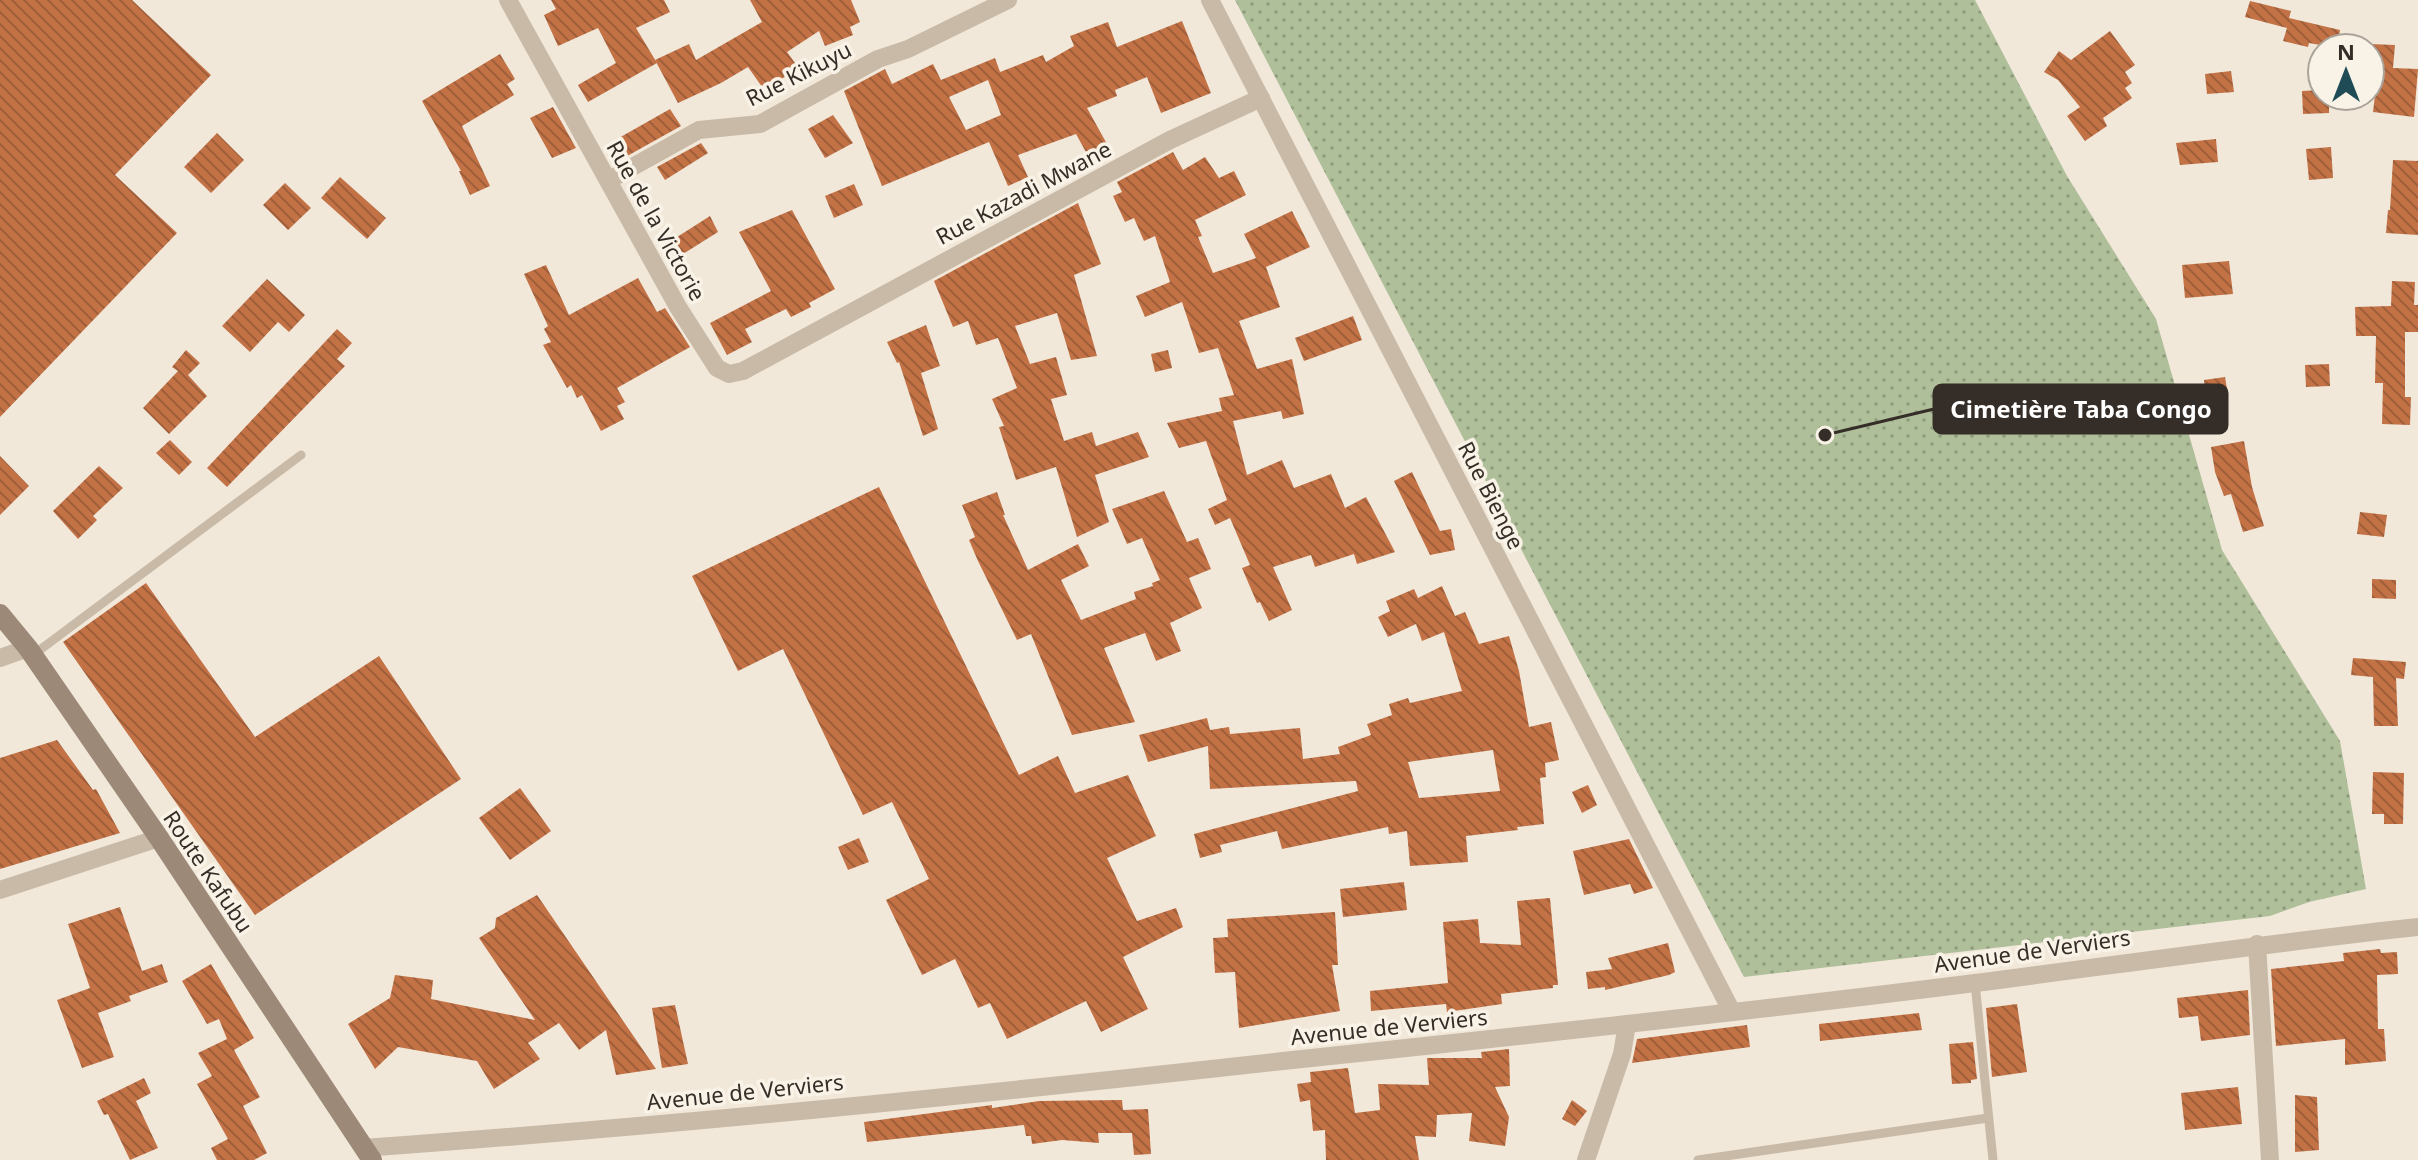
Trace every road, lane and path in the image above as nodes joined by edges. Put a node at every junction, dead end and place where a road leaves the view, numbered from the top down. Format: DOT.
graph roads {
  1 [pos="508,0"];
  2 [pos="1008,0"];
  3 [pos="1210,0"];
  4 [pos="1261,98"];
  5 [pos="609,180"];
  6 [pos="811,334"];
  7 [pos="301,455"];
  8 [pos="0,614"];
  9 [pos="31,652"];
  10 [pos="0,658"];
  11 [pos="159,838"];
  12 [pos="0,890"];
  13 [pos="2418,927"];
  14 [pos="2257,944"];
  15 [pos="1975,983"];
  16 [pos="1732,1012"];
  17 [pos="1627,1024"];
  18 [pos="1988,1118"];
  19 [pos="431,1151"];
  20 [pos="368,1154"];
  21 [pos="1586,1160"];
  22 [pos="1698,1160"];
  23 [pos="1993,1160"];
  24 [pos="2270,1160"];
  1 -- 5 [label="street, Rue de la Victorie"];
  2 -- 5 [label="street, Rue Kikuyu"];
  3 -- 4 [label="street, Rue Bienge"];
  4 -- 6 [label="street, Rue Kazadi Mwane"];
  4 -- 16 [label="street, Rue Bienge"];
  5 -- 6 [label="street, Rue de la Victorie"];
  7 -- 9 [label="lane"];
  8 -- 9 [label="main road, Route Kafubu"];
  9 -- 10 [label="street"];
  9 -- 11 [label="main road, Route Kafubu"];
  11 -- 12 [label="street"];
  11 -- 20 [label="main road, Route Kafubu"];
  13 -- 14 [label="street, Avenue de Verviers"];
  14 -- 15 [label="street, Avenue de Verviers"];
  14 -- 24 [label="street"];
  15 -- 16 [label="street, Avenue de Verviers"];
  15 -- 18 [label="lane"];
  16 -- 17 [label="street, Avenue de Verviers"];
  17 -- 19 [label="street, Avenue de Verviers"];
  17 -- 21 [label="street"];
  18 -- 22 [label="lane"];
  18 -- 23 [label="lane"];
  19 -- 20 [label="street, Avenue de Verviers"];
}
